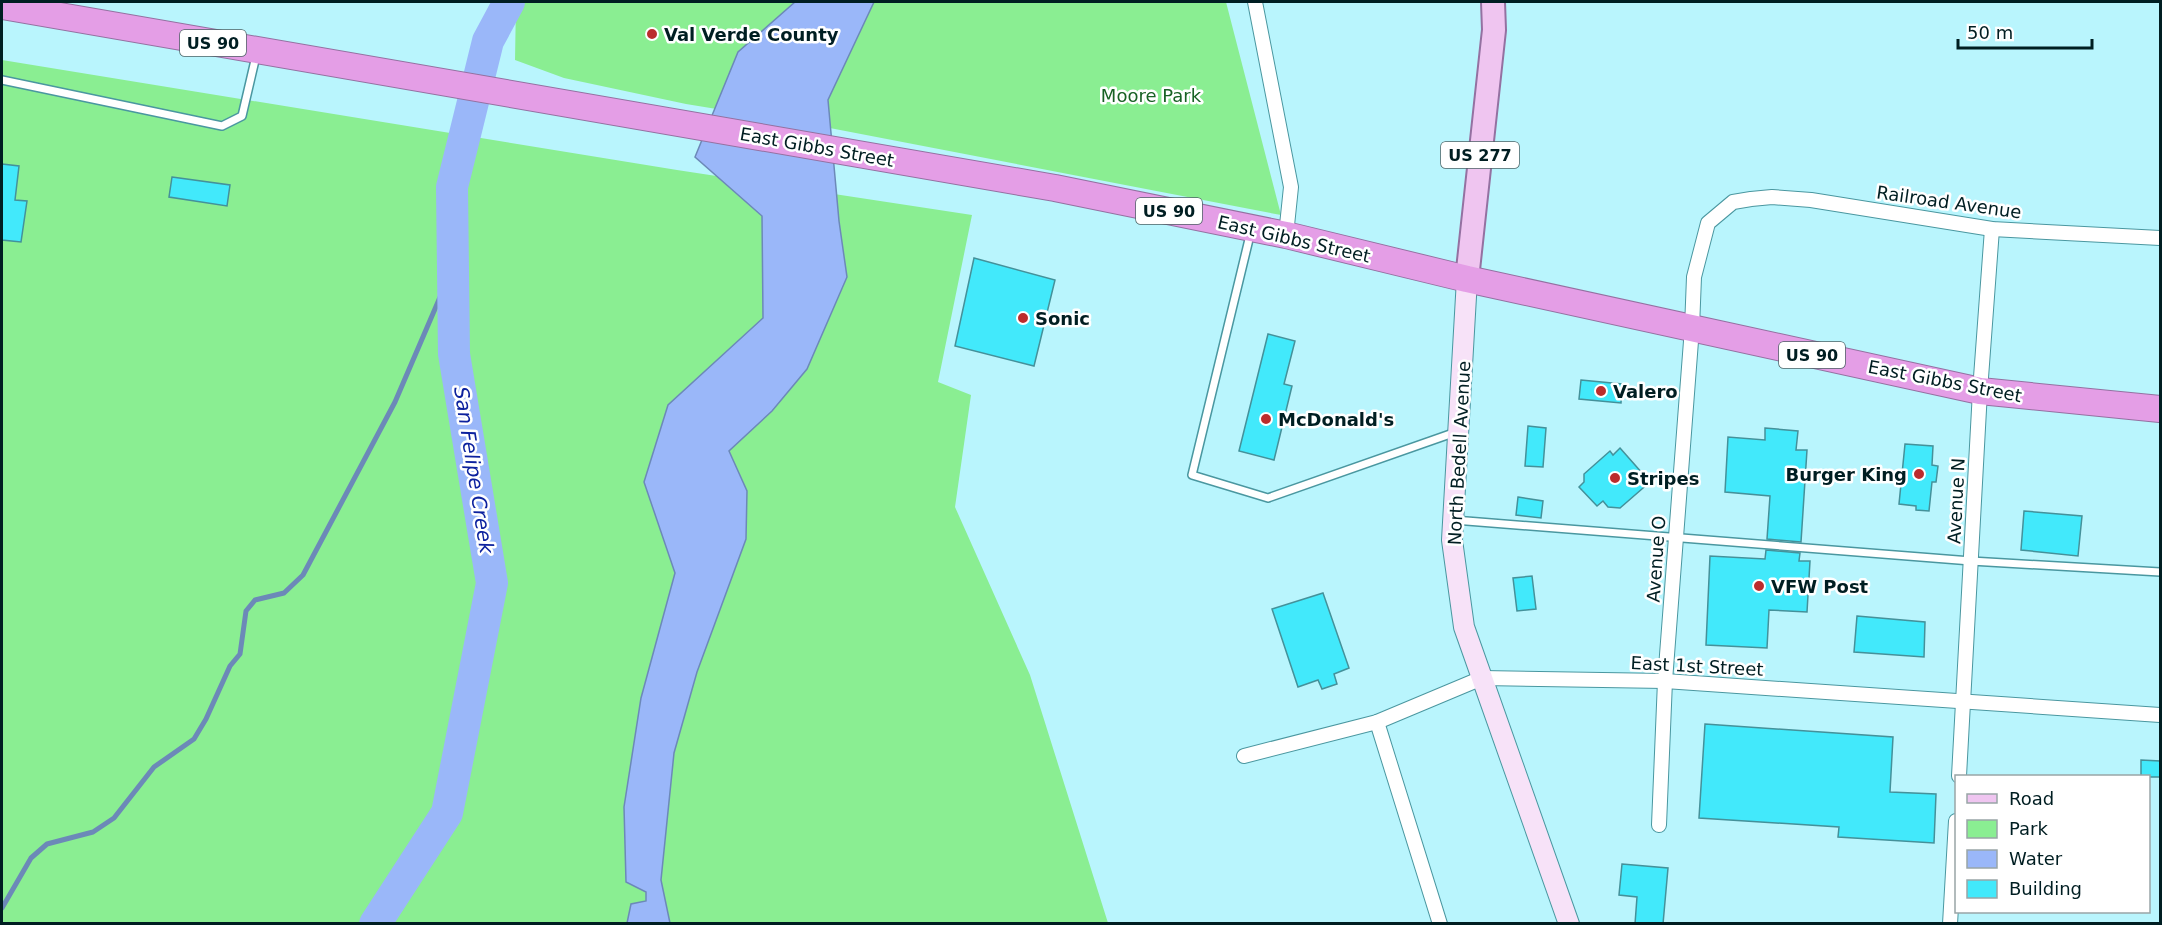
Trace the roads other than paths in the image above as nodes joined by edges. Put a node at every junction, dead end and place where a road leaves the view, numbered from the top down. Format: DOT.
graph roads {
  1 [pos="1255,2"];
  2 [pos="1493,2"];
  3 [pos="2,6"];
  4 [pos="257,50"];
  5 [pos="2,80"];
  6 [pos="1733,202"];
  7 [pos="1252,229"];
  8 [pos="1992,229"];
  9 [pos="1286,235"];
  10 [pos="2160,238"];
  11 [pos="1467,279"];
  12 [pos="1692,328"];
  13 [pos="1980,391"];
  14 [pos="2160,409"];
  15 [pos="1459,431"];
  16 [pos="1453,520"];
  17 [pos="1676,538"];
  18 [pos="1971,561"];
  19 [pos="2160,572"];
  20 [pos="1482,678"];
  21 [pos="1665,681"];
  22 [pos="1964,703"];
  23 [pos="2160,715"];
  24 [pos="1377,722"];
  25 [pos="1244,756"];
  26 [pos="1959,775"];
  27 [pos="1659,825"];
  28 [pos="1955,838"];
  29 [pos="1440,924"];
  30 [pos="1569,924"];
  31 [pos="1950,924"];
  1 -- 9 [label="street"];
  2 -- 11 [label="main road, North Bedell Avenue / US 277"];
  3 -- 4 [label="highway, US 90"];
  4 -- 5 [label="lane"];
  4 -- 7 [label="highway, East Gibbs Street / US 90"];
  6 -- 8 [label="street, Railroad Avenue"];
  6 -- 12 [label="street, Avenue O"];
  7 -- 9 [label="highway, East Gibbs Street / US 90"];
  7 -- 15 [label="lane"];
  8 -- 10 [label="street, Railroad Avenue"];
  8 -- 13 [label="street, Avenue N"];
  9 -- 11 [label="highway, East Gibbs Street / US 90"];
  11 -- 12 [label="highway, East Gibbs Street / US 90"];
  11 -- 15 [label="main road, North Bedell Avenue"];
  12 -- 13 [label="highway, East Gibbs Street / US 90"];
  12 -- 17 [label="street, Avenue O"];
  13 -- 14 [label="highway, East Gibbs Street / US 90"];
  13 -- 18 [label="street, Avenue N"];
  15 -- 16 [label="main road, North Bedell Avenue"];
  16 -- 17 [label="lane"];
  16 -- 20 [label="main road, North Bedell Avenue"];
  17 -- 18 [label="lane"];
  17 -- 21 [label="street, Avenue O"];
  18 -- 19 [label="lane"];
  18 -- 22 [label="street, Avenue N"];
  20 -- 21 [label="street, East 1st Street"];
  20 -- 24 [label="street, East 1st Street"];
  20 -- 30 [label="main road, North Bedell Avenue"];
  21 -- 22 [label="street, East 1st Street"];
  21 -- 27 [label="street, Avenue O"];
  22 -- 23 [label="street, East 1st Street"];
  22 -- 26 [label="street, Avenue N"];
  24 -- 25 [label="street, East 1st Street"];
  24 -- 29 [label="street"];
  28 -- 31 [label="street"];
}
